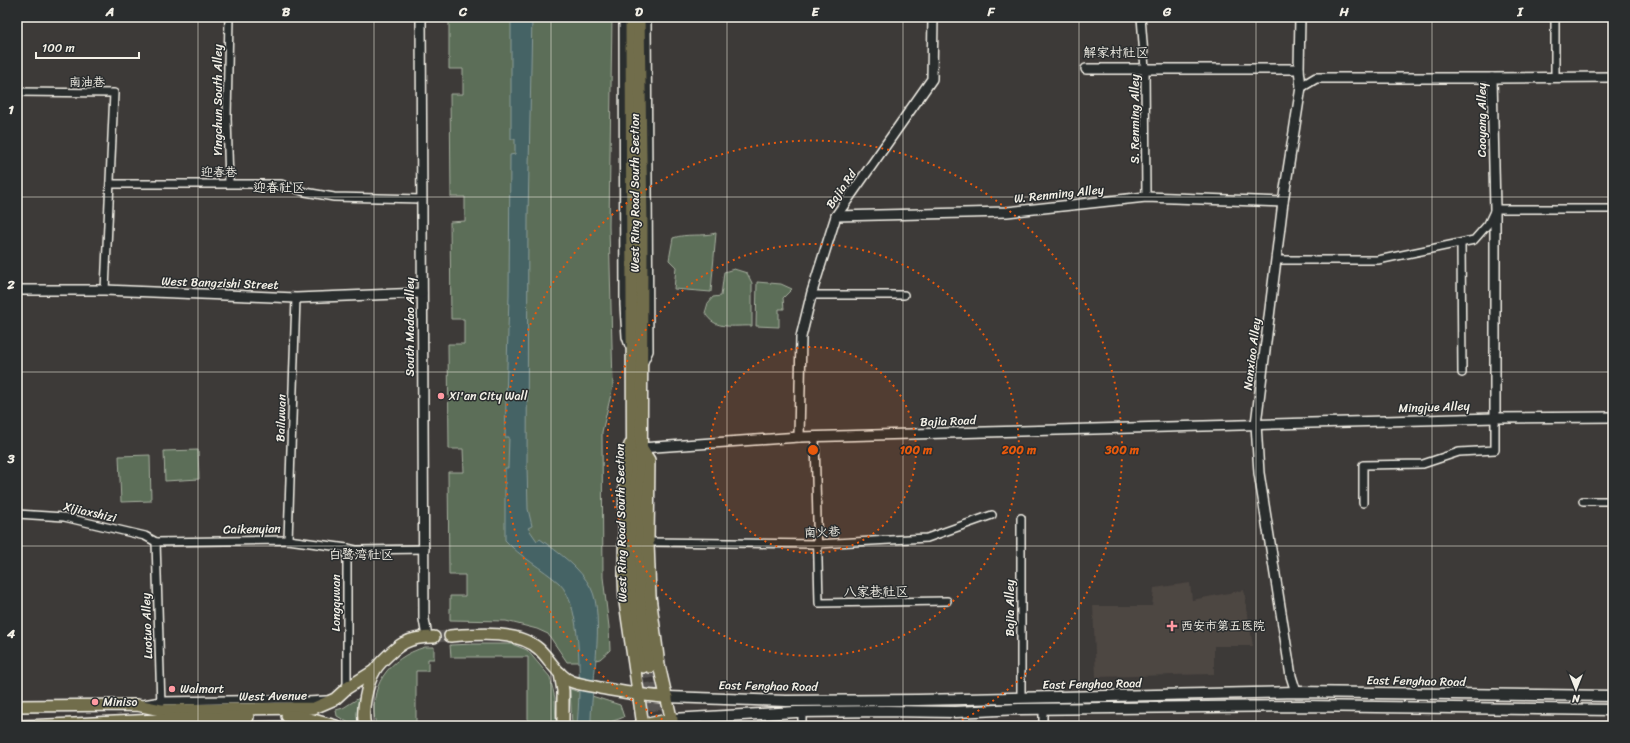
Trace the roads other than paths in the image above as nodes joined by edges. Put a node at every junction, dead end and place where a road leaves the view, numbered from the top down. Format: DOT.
graph roads {
  1 [pos="229,17"];
  2 [pos="421,17"];
  3 [pos="622,17"];
  4 [pos="631,17"];
  5 [pos="639,17"];
  6 [pos="647,17"];
  7 [pos="933,17"];
  8 [pos="1141,17"];
  9 [pos="1300,17"];
  10 [pos="1555,17"];
  11 [pos="1086,69"];
  12 [pos="1146,69"];
  13 [pos="1299,69"];
  14 [pos="1555,77"];
  15 [pos="1613,77"];
  16 [pos="1492,78"];
  17 [pos="1301,87"];
  18 [pos="17,92"];
  19 [pos="229,183"];
  20 [pos="110,184"];
  21 [pos="1146,197"];
  22 [pos="422,199"];
  23 [pos="1283,202"];
  24 [pos="1495,209"];
  25 [pos="1613,209"];
  26 [pos="836,216"];
  27 [pos="1461,243"];
  28 [pos="1276,260"];
  29 [pos="17,290"];
  30 [pos="106,290"];
  31 [pos="422,292"];
  32 [pos="811,295"];
  33 [pos="904,295"];
  34 [pos="296,298"];
  35 [pos="631,354"];
  36 [pos="642,368"];
  37 [pos="1462,373"];
  38 [pos="1613,416"];
  39 [pos="1495,418"];
  40 [pos="1256,424"];
  41 [pos="633,434"];
  42 [pos="800,437"];
  43 [pos="815,437"];
  44 [pos="641,448"];
  45 [pos="1583,501"];
  46 [pos="1613,501"];
  47 [pos="1363,503"];
  48 [pos="17,514"];
  49 [pos="992,516"];
  50 [pos="1021,518"];
  51 [pos="288,540"];
  52 [pos="156,542"];
  53 [pos="648,542"];
  54 [pos="817,544"];
  55 [pos="347,548"];
  56 [pos="424,549"];
  57 [pos="947,601"];
  58 [pos="450,636"];
  59 [pos="430,637"];
  60 [pos="374,671"];
  61 [pos="560,673"];
  62 [pos="347,688"];
  63 [pos="1296,692"];
  64 [pos="639,696"];
  65 [pos="1613,696"];
  66 [pos="667,697"];
  67 [pos="1021,698"];
  68 [pos="17,706"];
  69 [pos="161,706"];
  70 [pos="1043,709"];
  71 [pos="1613,710"];
  72 [pos="802,712"];
  73 [pos="142,721"];
  74 [pos="315,723"];
  75 [pos="673,724"];
  76 [pos="18,726"];
  77 [pos="163,726"];
  78 [pos="231,726"];
  79 [pos="336,726"];
  80 [pos="366,726"];
  81 [pos="563,726"];
  82 [pos="642,726"];
  83 [pos="802,726"];
  84 [pos="1043,726"];
  1 -- 19 [label="street, Yingchun South Alley"];
  2 -- 22 [label="street, South Madao Alley"];
  3 -- 35 [label="street, West Ring Road South Section"];
  4 -- 35 [label="main road, West Ring Road South Section"];
  5 -- 36 [label="main road, West Ring Road South Section"];
  6 -- 36 [label="street, West Ring Road South Section"];
  7 -- 26 [label="street, Bajia Rd"];
  8 -- 12 [label="street, S. Renming Alley"];
  9 -- 13 [label="street, Nanxiao Alley"];
  10 -- 14 [label="street"];
  11 -- 12 [label="street"];
  12 -- 13 [label="street"];
  12 -- 21 [label="street, S. Renming Alley"];
  13 -- 17 [label="street, Nanxiao Alley"];
  14 -- 15 [label="street, Caoyang Alley"];
  14 -- 16 [label="street, Caoyang Alley"];
  16 -- 17 [label="street"];
  16 -- 24 [label="street, Caoyang Alley"];
  17 -- 23 [label="street, Nanxiao Alley"];
  18 -- 20 [label="street, 南油巷"];
  19 -- 20 [label="street, 迎春巷"];
  19 -- 22 [label="street, 迎春巷"];
  20 -- 30 [label="street"];
  21 -- 23 [label="street, W. Renming Alley"];
  21 -- 26 [label="street, W. Renming Alley"];
  22 -- 31 [label="street, South Madao Alley"];
  23 -- 28 [label="street, Nanxiao Alley"];
  24 -- 25 [label="street"];
  24 -- 27 [label="street, Caoyang Alley"];
  24 -- 39 [label="street, Caoyang Alley"];
  26 -- 32 [label="street, Bajia Rd"];
  27 -- 28 [label="street, Caoyang Alley"];
  27 -- 37 [label="street"];
  28 -- 40 [label="street, Nanxiao Alley"];
  29 -- 30 [label="street, West Bangzishi Street"];
  30 -- 34 [label="street, West Bangzishi Street"];
  31 -- 34 [label="street, West Bangzishi Street"];
  31 -- 56 [label="street, South Madao Alley"];
  32 -- 33 [label="street"];
  32 -- 42 [label="street, Bajia Rd"];
  34 -- 51 [label="street, Bailuwan"];
  35 -- 41 [label="main road, West Ring Road South Section"];
  36 -- 44 [label="main road, West Ring Road South Section"];
  38 -- 39 [label="street, Mingjue Alley"];
  39 -- 40 [label="street, Mingjue Alley"];
  39 -- 47 [label="street"];
  40 -- 43 [label="street, Bajia Road"];
  40 -- 63 [label="street, Nanxiao Alley"];
  41 -- 44 [label="main road, West Ring Road South Section"];
  41 -- 64 [label="main road"];
  42 -- 43 [label="street, Bajia Road"];
  42 -- 44 [label="street, Bajia Road"];
  43 -- 54 [label="street"];
  44 -- 53 [label="main road"];
  45 -- 46 [label="street"];
  48 -- 52 [label="street, Xijiaxshizi"];
  49 -- 54 [label="street, 南火巷"];
  50 -- 67 [label="street, Bajia Alley"];
  51 -- 52 [label="street, Caikenyian"];
  51 -- 55 [label="street, Caikenyian"];
  52 -- 69 [label="street, Luotuo Alley"];
  53 -- 54 [label="street, 南火巷"];
  53 -- 66 [label="main road"];
  54 -- 57 [label="street"];
  55 -- 56 [label="street"];
  55 -- 62 [label="street, Longquwan"];
  56 -- 59 [label="street, South Madao Alley"];
  58 -- 61 [label="main road"];
  59 -- 60 [label="main road"];
  60 -- 62 [label="main road, West Avenue"];
  60 -- 80 [label="main road"];
  61 -- 64 [label="main road, East Fenghao Road"];
  61 -- 81 [label="main road"];
  62 -- 69 [label="main road, West Avenue"];
  63 -- 65 [label="main road, East Fenghao Road"];
  63 -- 67 [label="main road, East Fenghao Road"];
  64 -- 66 [label="main road, East Fenghao Road"];
  64 -- 82 [label="main road"];
  66 -- 67 [label="main road, East Fenghao Road"];
  66 -- 75 [label="main road"];
  68 -- 69 [label="main road, West Avenue"];
  70 -- 71 [label="main road, East Fenghao Road"];
  70 -- 72 [label="main road, East Fenghao Road"];
  70 -- 84 [label="street"];
  72 -- 75 [label="main road, East Fenghao Road"];
  72 -- 83 [label="street"];
  73 -- 74 [label="main road, West Avenue"];
  73 -- 76 [label="main road, West Avenue"];
  73 -- 77 [label="street"];
  74 -- 78 [label="street"];
  74 -- 79 [label="main road, West Avenue"];
  75 -- 82 [label="main road, East Fenghao Road"];
}
